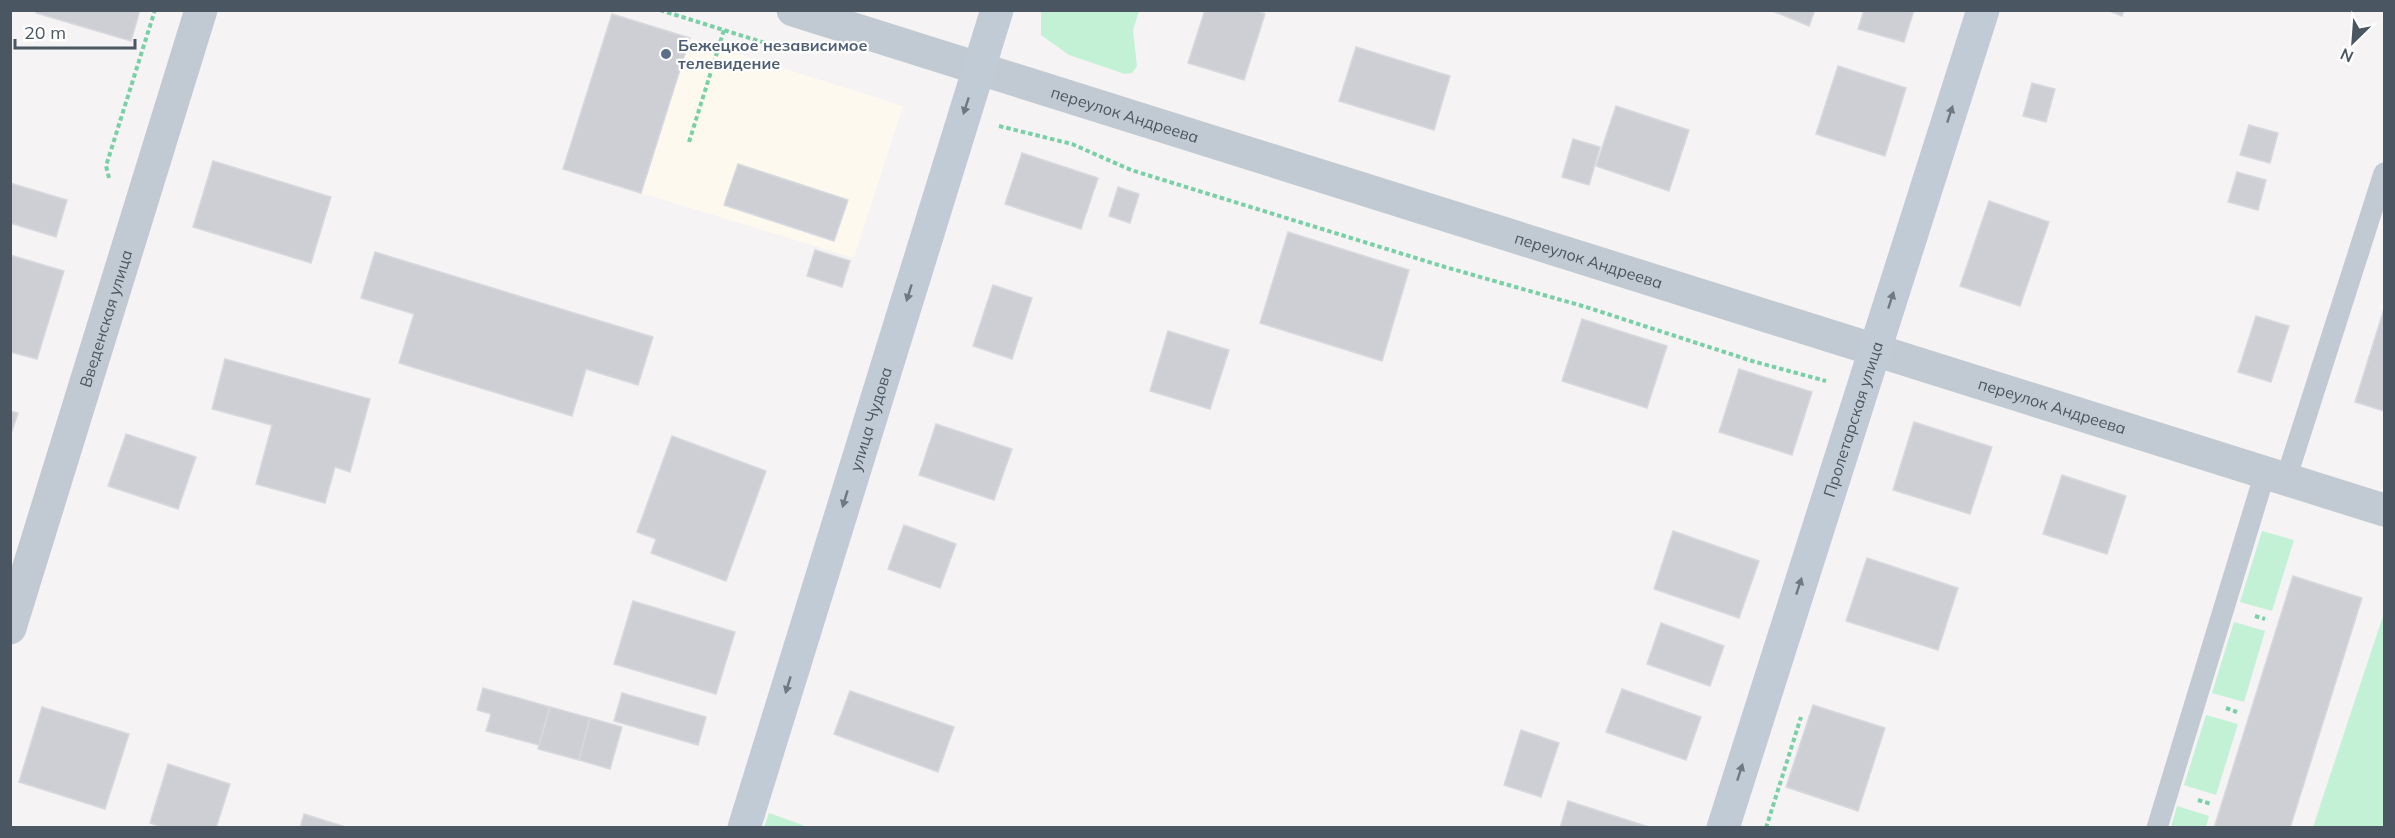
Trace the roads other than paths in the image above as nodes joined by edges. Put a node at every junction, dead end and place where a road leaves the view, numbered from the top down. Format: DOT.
graph roads {
  1 [pos="201,10"];
  2 [pos="794,10"];
  3 [pos="997,10"];
  4 [pos="1983,10"];
  5 [pos="978,69"];
  6 [pos="2385,173"];
  7 [pos="1875,349"];
  8 [pos="2276,476"];
  9 [pos="2385,510"];
  10 [pos="10,628"];
  11 [pos="744,828"];
  12 [pos="1723,828"];
  13 [pos="2157,828"];
  1 -- 10 [label="street, Введенская улица"];
  2 -- 5 [label="street, переулок Андреева"];
  3 -- 5 [label="street, улица Чудова"];
  7 -- 4 [label="street, Пролетарская улица, one-way"];
  5 -- 7 [label="street, переулок Андреева"];
  5 -- 11 [label="street, улица Чудова, one-way"];
  6 -- 8 [label="lane"];
  7 -- 8 [label="street, переулок Андреева"];
  12 -- 7 [label="street, Пролетарская улица, one-way"];
  8 -- 9 [label="street, переулок Андреева"];
  8 -- 13 [label="lane"];
}
